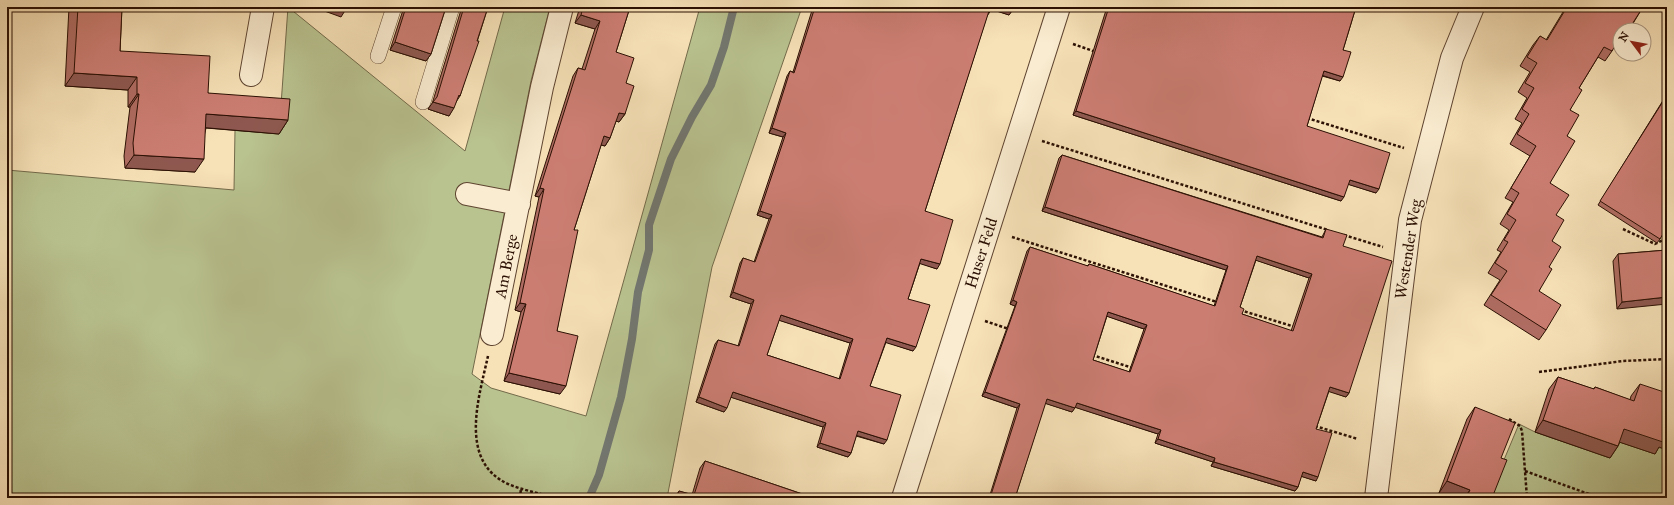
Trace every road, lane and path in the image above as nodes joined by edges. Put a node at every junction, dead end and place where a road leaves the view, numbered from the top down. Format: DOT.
graph roads {
  1 [pos="263,7"];
  2 [pos="394,7"];
  3 [pos="452,7"];
  4 [pos="562,7"];
  5 [pos="1059,7"];
  6 [pos="1472,7"];
  7 [pos="1048,40"];
  8 [pos="1103,54"];
  9 [pos="378,56"];
  10 [pos="251,75"];
  11 [pos="423,102"];
  12 [pos="1306,118"];
  13 [pos="1019,134"];
  14 [pos="1426,155"];
  15 [pos="467,194"];
  16 [pos="519,204"];
  17 [pos="1624,229"];
  18 [pos="988,230"];
  19 [pos="1330,230"];
  20 [pos="1337,233"];
  21 [pos="1667,238"];
  22 [pos="1406,254"];
  23 [pos="1222,304"];
  24 [pos="1237,309"];
  25 [pos="961,315"];
  26 [pos="1298,328"];
  27 [pos="1016,331"];
  28 [pos="492,334"];
  29 [pos="1088,354"];
  30 [pos="1667,359"];
  31 [pos="1140,370"];
  32 [pos="1539,372"];
  33 [pos="1509,420"];
  34 [pos="1314,425"];
  35 [pos="1382,447"];
  36 [pos="1526,471"];
  37 [pos="521,488"];
  38 [pos="520,498"];
  39 [pos="554,498"];
  40 [pos="902,498"];
  41 [pos="1376,498"];
  42 [pos="1527,498"];
  43 [pos="1600,498"];
  1 -- 10 [label="street"];
  2 -- 9 [label="lane"];
  3 -- 11 [label="lane"];
  4 -- 16 [label="street, Am Berge"];
  5 -- 7 [label="street, Huser Feld"];
  6 -- 14 [label="street, Westender Weg"];
  7 -- 8 [label="path"];
  7 -- 13 [label="street, Huser Feld"];
  12 -- 14 [label="path"];
  13 -- 18 [label="street, Huser Feld"];
  13 -- 19 [label="path"];
  14 -- 22 [label="street, Westender Weg"];
  15 -- 16 [label="street"];
  16 -- 28 [label="street, Am Berge"];
  17 -- 21 [label="path"];
  18 -- 23 [label="path"];
  18 -- 25 [label="street, Huser Feld"];
  20 -- 22 [label="path"];
  22 -- 35 [label="street, Westender Weg"];
  24 -- 26 [label="path"];
  25 -- 27 [label="path"];
  25 -- 40 [label="street, Huser Feld"];
  28 -- 37 [label="path"];
  29 -- 31 [label="path"];
  30 -- 32 [label="path"];
  33 -- 36 [label="path"];
  34 -- 35 [label="path"];
  35 -- 41 [label="street, Westender Weg"];
  36 -- 42 [label="path"];
  36 -- 43 [label="path"];
  37 -- 38 [label="path"];
  37 -- 39 [label="path"];
}
